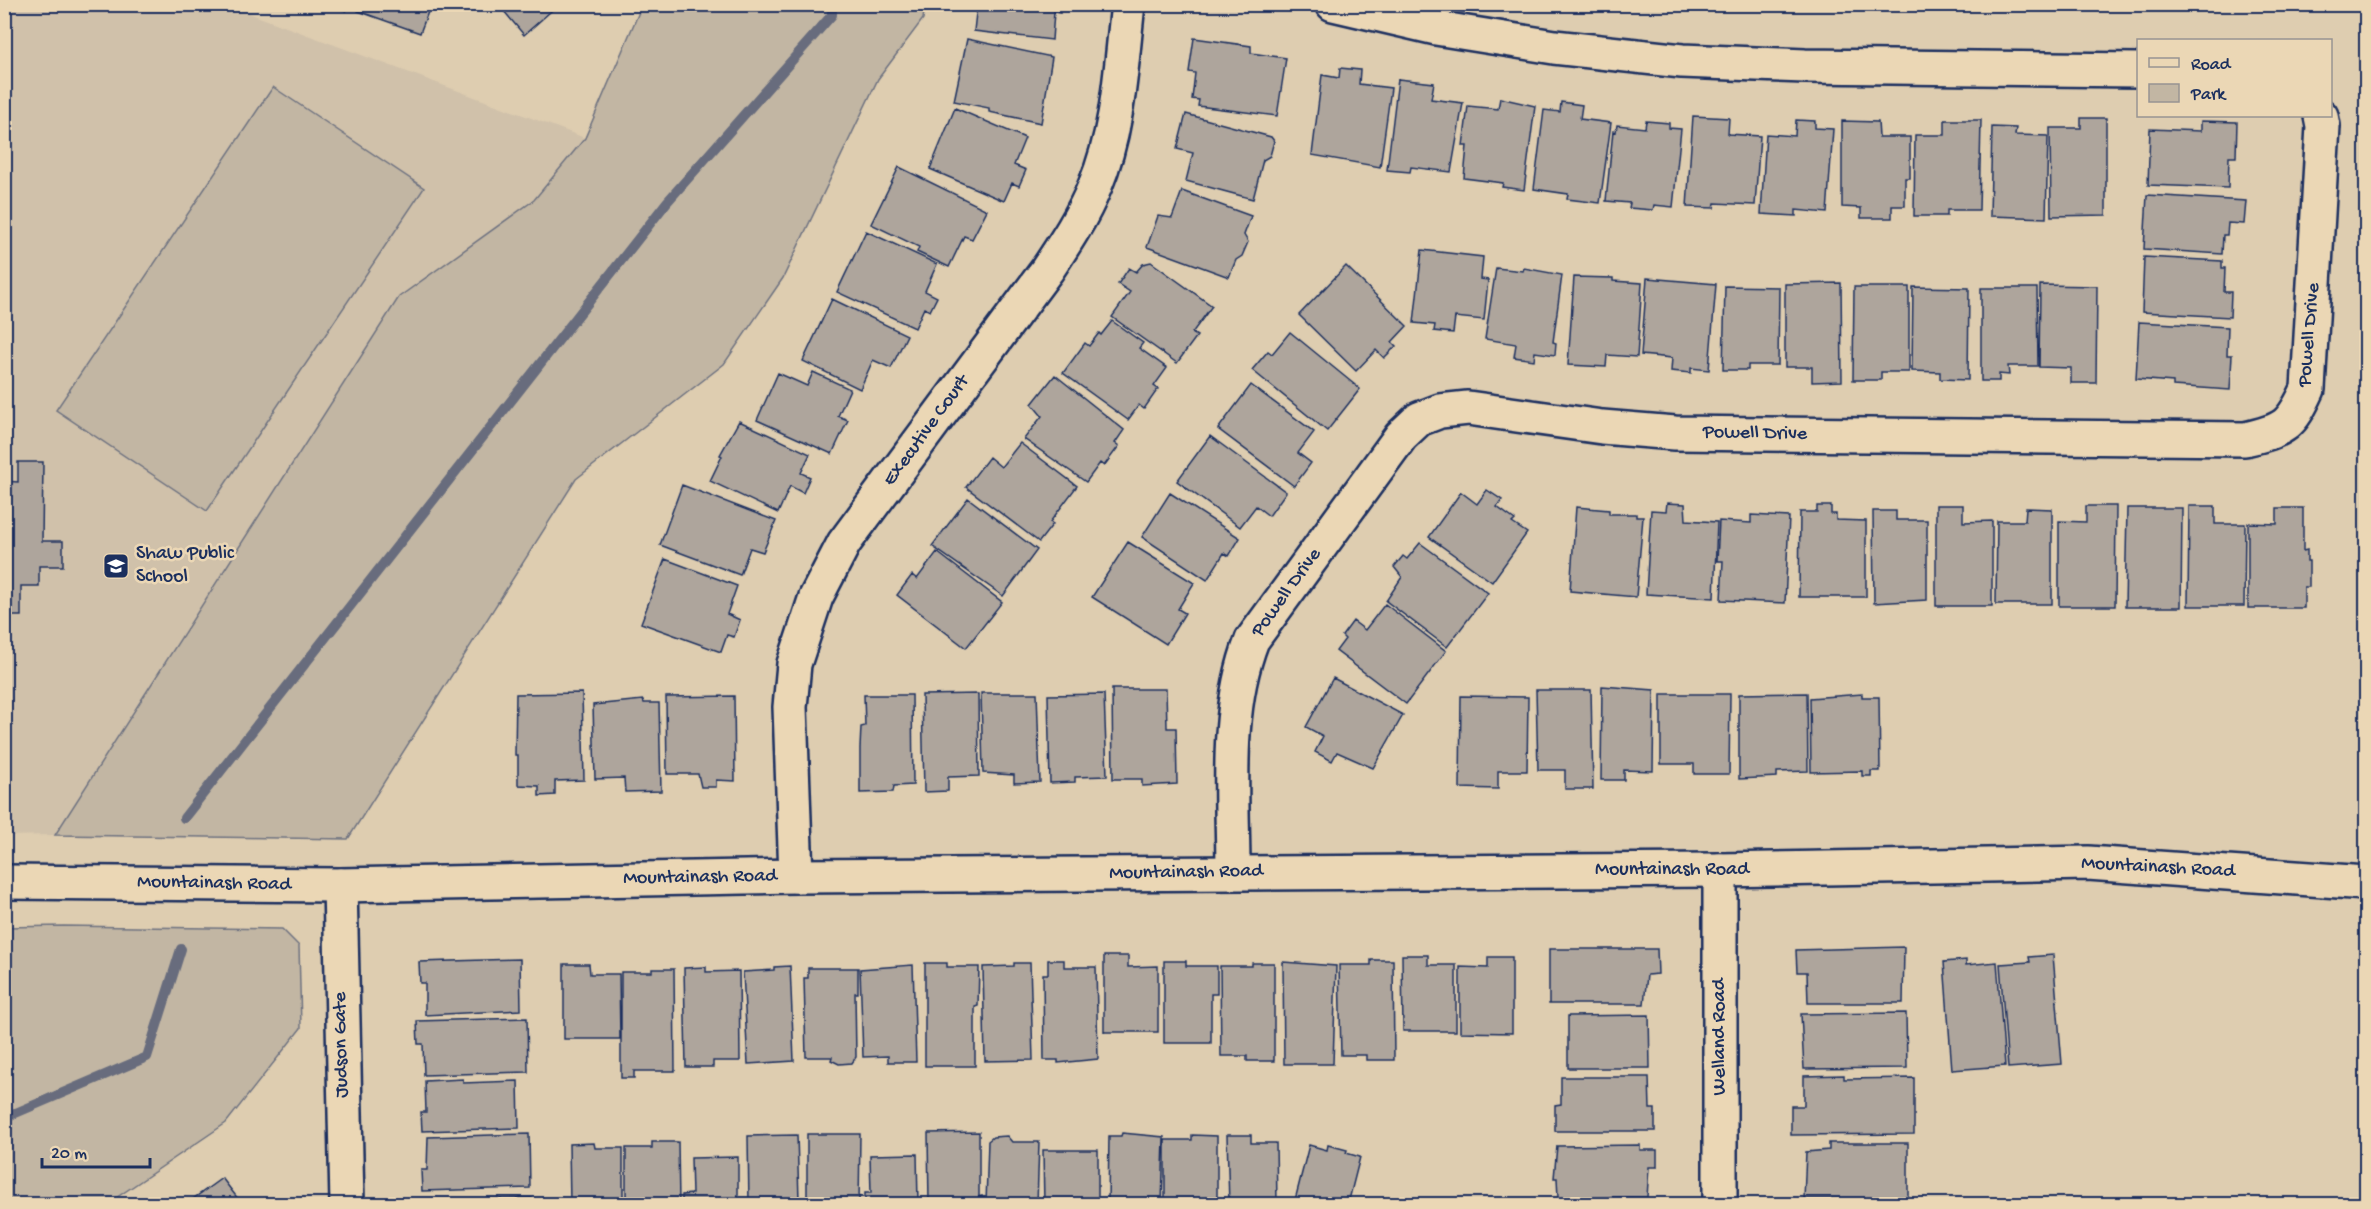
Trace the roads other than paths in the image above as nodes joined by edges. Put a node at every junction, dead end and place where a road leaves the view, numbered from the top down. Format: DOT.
graph roads {
  1 [pos="1128,4"];
  2 [pos="1332,4"];
  3 [pos="2137,70"];
  4 [pos="2320,117"];
  5 [pos="1720,870"];
  6 [pos="1233,872"];
  7 [pos="796,876"];
  8 [pos="4,882"];
  9 [pos="2367,883"];
  10 [pos="340,885"];
  11 [pos="347,1204"];
  12 [pos="1720,1204"];
  1 -- 7 [label="street, Executive Court"];
  2 -- 3 [label="street"];
  4 -- 6 [label="street, Powell Drive"];
  5 -- 6 [label="street, Mountainash Road"];
  5 -- 9 [label="street, Mountainash Road"];
  5 -- 12 [label="street, Welland Road"];
  6 -- 7 [label="street, Mountainash Road"];
  7 -- 10 [label="street, Mountainash Road"];
  8 -- 10 [label="street, Mountainash Road"];
  10 -- 11 [label="street, Judson Gate"];
}
